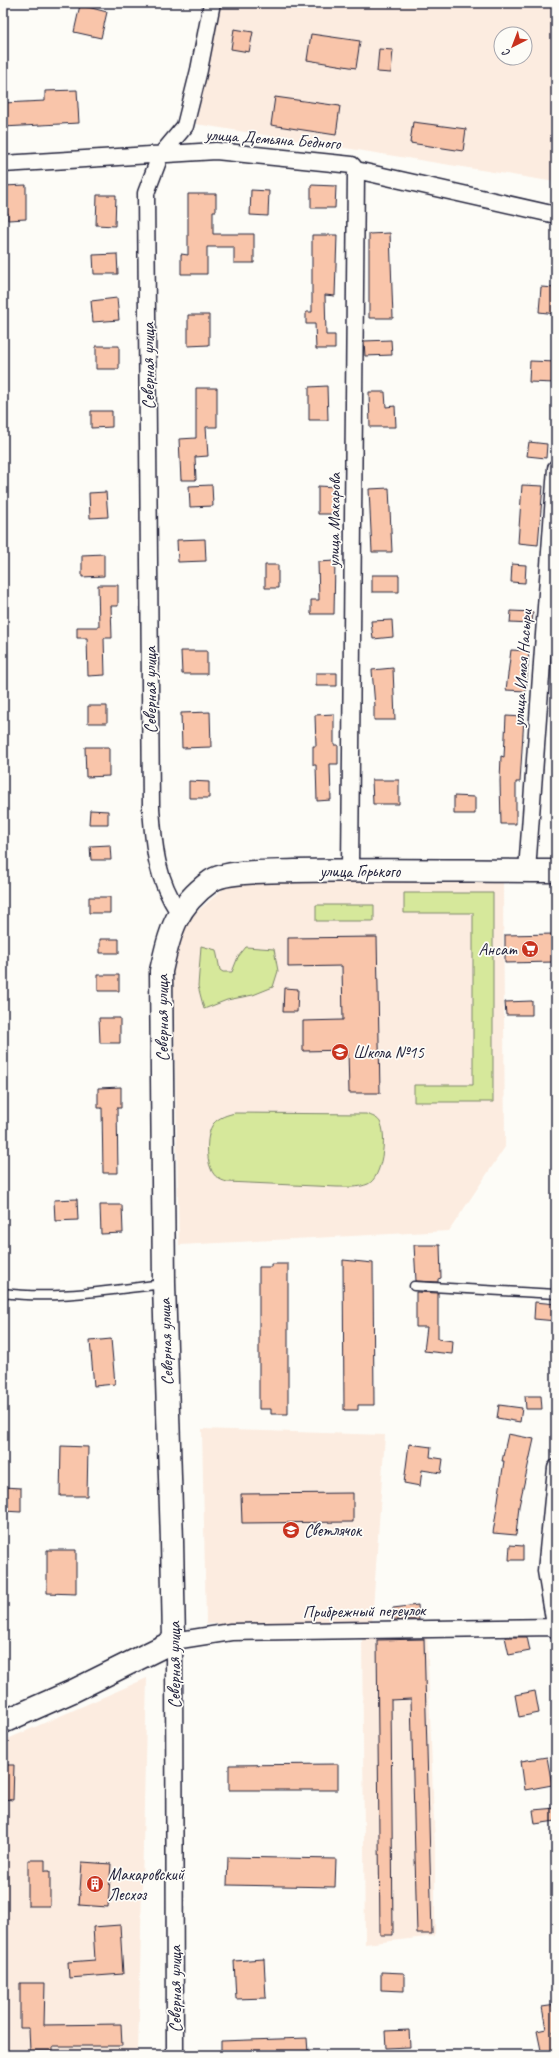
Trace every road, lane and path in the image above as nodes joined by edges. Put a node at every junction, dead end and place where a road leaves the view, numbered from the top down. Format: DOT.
graph roads {
  1 [pos="212,3"];
  2 [pos="160,156"];
  3 [pos="3,164"];
  4 [pos="356,170"];
  5 [pos="556,215"];
  6 [pos="556,468"];
  7 [pos="350,870"];
  8 [pos="526,871"];
  9 [pos="556,871"];
  10 [pos="179,913"];
  11 [pos="164,1284"];
  12 [pos="414,1286"];
  13 [pos="3,1293"];
  14 [pos="556,1294"];
  15 [pos="556,1468"];
  16 [pos="556,1629"];
  17 [pos="174,1641"];
  18 [pos="3,1722"];
  19 [pos="175,2055"];
  1 -- 2 [label="street, Северная улица"];
  2 -- 3 [label="street, улица Демьяна Бедного"];
  2 -- 4 [label="street, улица Демьяна Бедного"];
  2 -- 10 [label="street, Северная улица"];
  4 -- 5 [label="street, улица Демьяна Бедного"];
  4 -- 7 [label="street, улица Макарова"];
  6 -- 8 [label="street, улица Имая Насыри"];
  7 -- 8 [label="main road, улица Горького"];
  7 -- 10 [label="main road, улица Горького"];
  8 -- 9 [label="main road, улица Горького"];
  10 -- 11 [label="main road, Северная улица"];
  11 -- 13 [label="lane"];
  11 -- 17 [label="main road, Северная улица"];
  12 -- 14 [label="lane"];
  15 -- 16 [label="street"];
  16 -- 17 [label="street, Прибрежный переулок"];
  17 -- 18 [label="main road"];
  17 -- 19 [label="street, Северная улица"];
}
